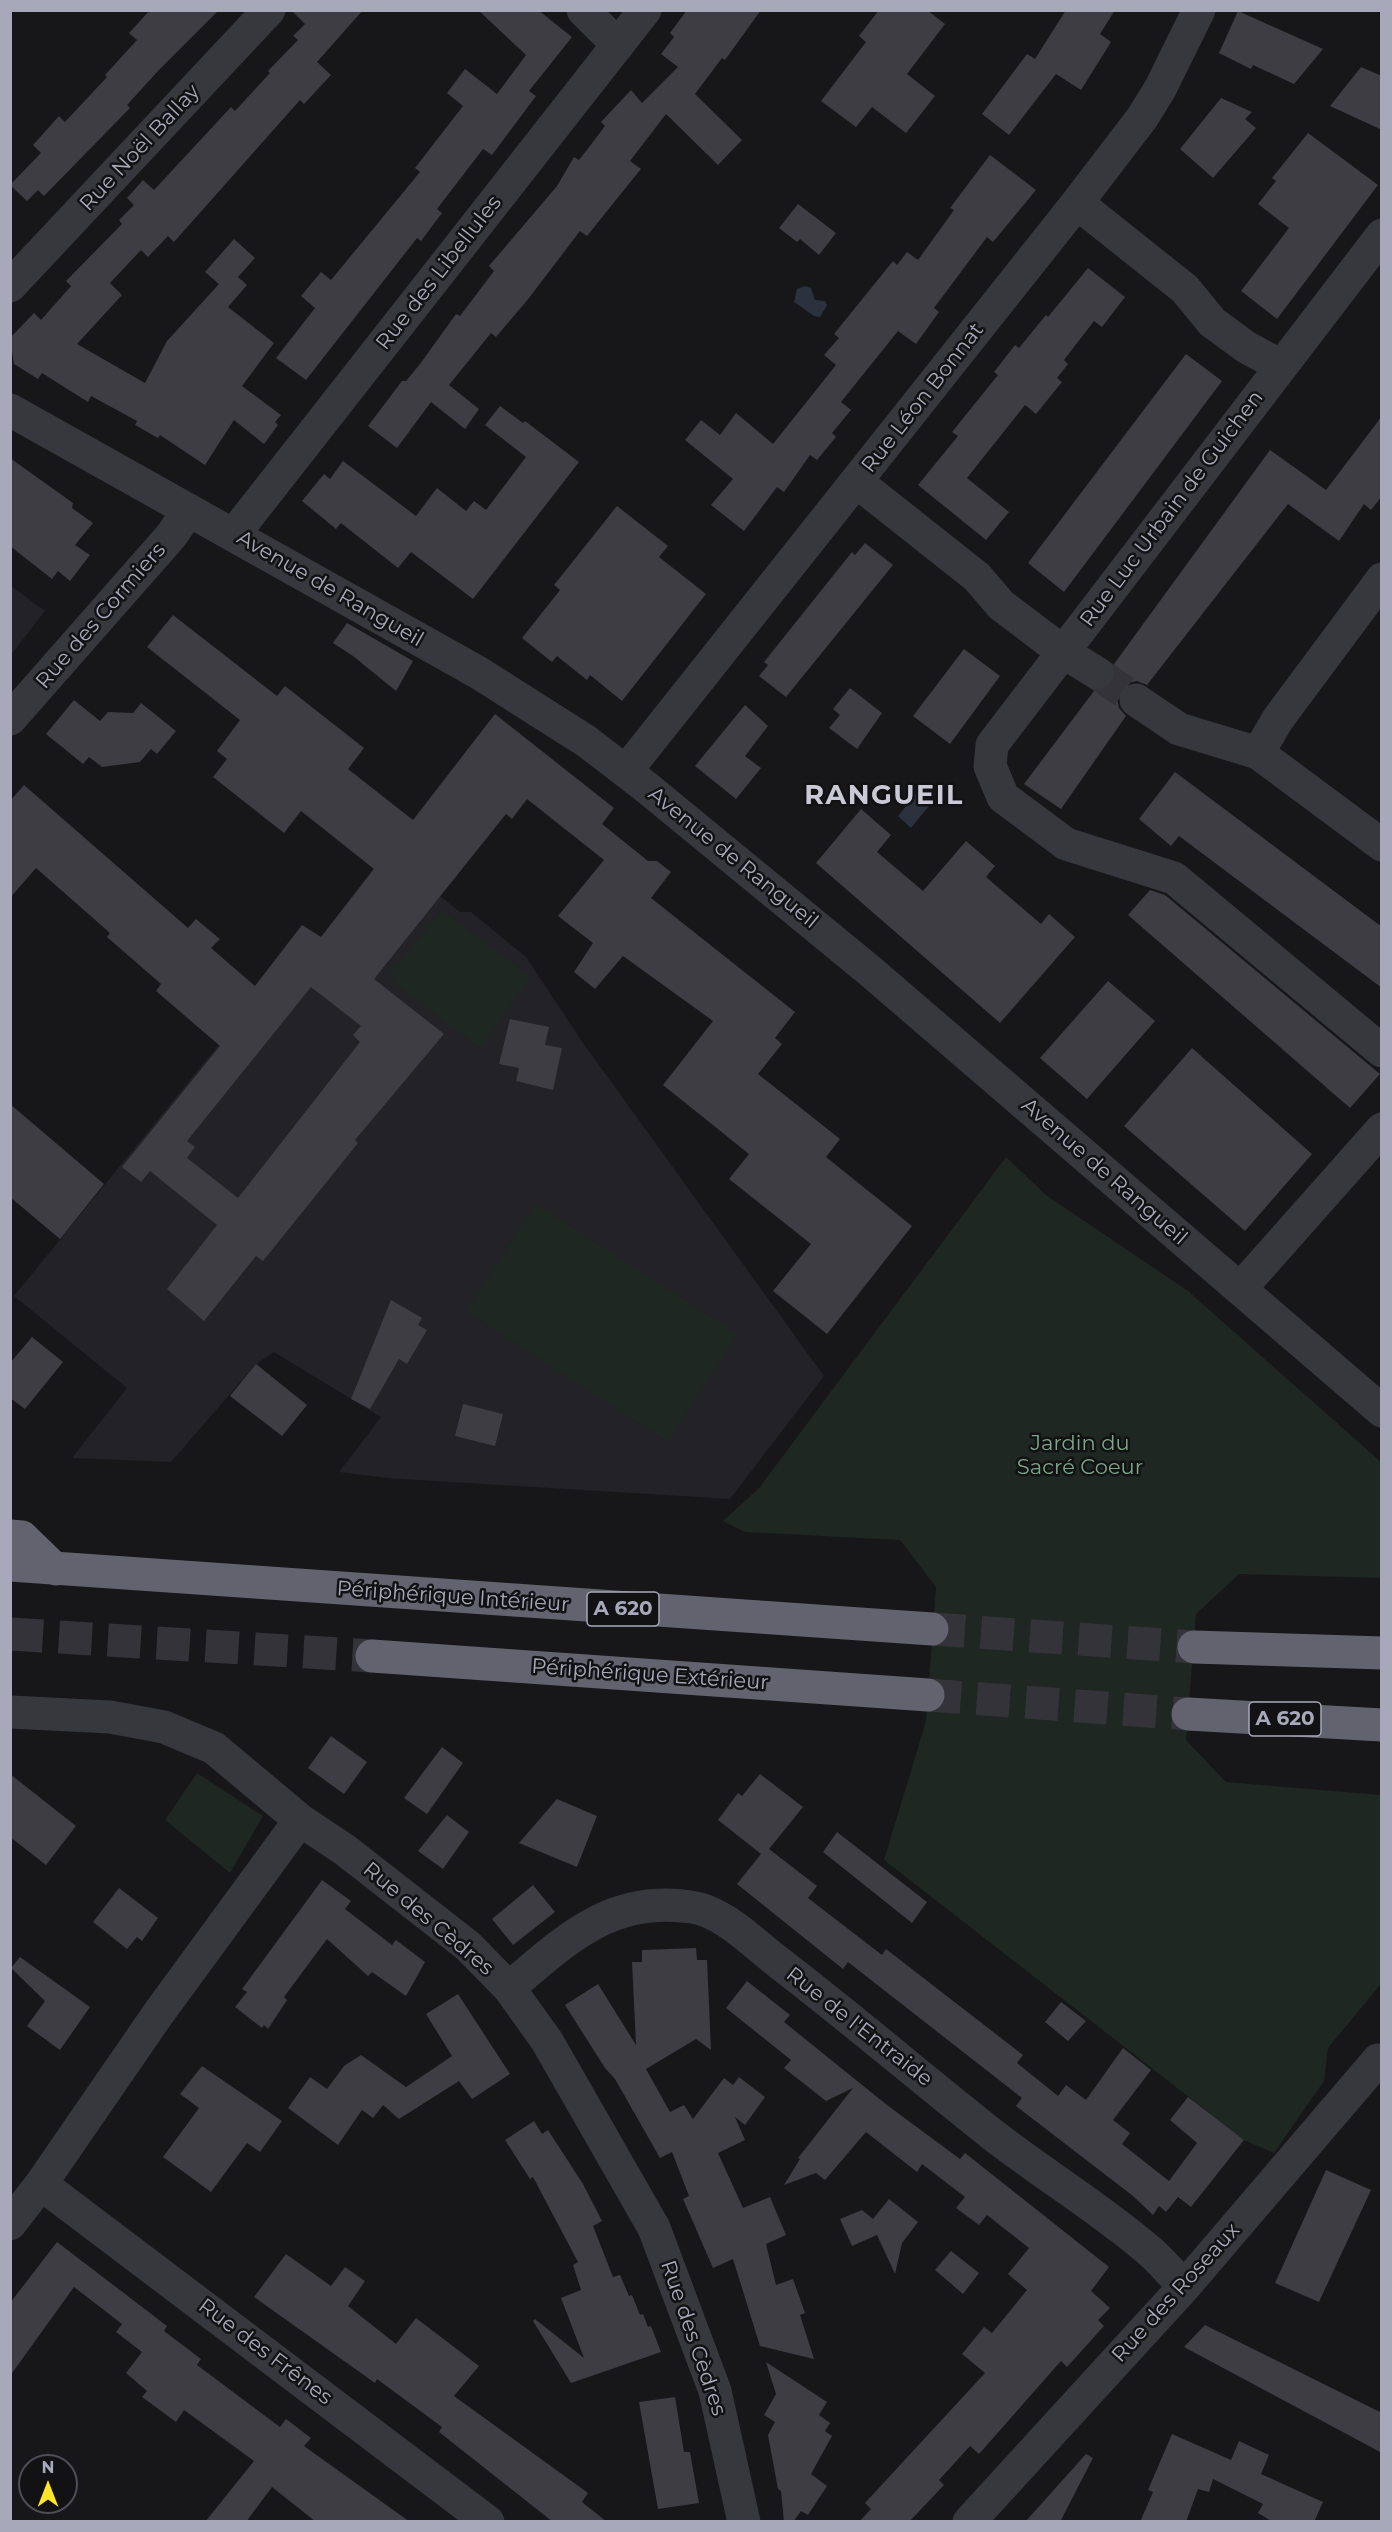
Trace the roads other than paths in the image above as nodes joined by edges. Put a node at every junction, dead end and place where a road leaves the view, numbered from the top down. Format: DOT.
graph roads {
  1 [pos="269,10"];
  2 [pos="583,10"];
  3 [pos="645,10"];
  4 [pos="1199,10"];
  5 [pos="618,45"];
  6 [pos="1077,203"];
  7 [pos="1382,235"];
  8 [pos="10,286"];
  9 [pos="1281,366"];
  10 [pos="10,410"];
  11 [pos="857,482"];
  12 [pos="189,510"];
  13 [pos="234,534"];
  14 [pos="1382,579"];
  15 [pos="1063,652"];
  16 [pos="1097,673"];
  17 [pos="1136,700"];
  18 [pos="10,719"];
  19 [pos="1258,753"];
  20 [pos="626,771"];
  21 [pos="1382,845"];
  22 [pos="1382,1051"];
  23 [pos="1382,1129"];
  24 [pos="1240,1289"];
  25 [pos="1382,1411"];
  26 [pos="10,1536"];
  27 [pos="10,1565"];
  28 [pos="55,1569"];
  29 [pos="932,1629"];
  30 [pos="1194,1647"];
  31 [pos="1382,1653"];
  32 [pos="372,1656"];
  33 [pos="928,1695"];
  34 [pos="10,1712"];
  35 [pos="1188,1714"];
  36 [pos="1382,1725"];
  37 [pos="300,1820"];
  38 [pos="508,1988"];
  39 [pos="1378,2060"];
  40 [pos="41,2184"];
  41 [pos="10,2224"];
  42 [pos="1184,2287"];
  43 [pos="488,2522"];
  44 [pos="744,2522"];
  45 [pos="969,2522"];
  1 -- 8 [label="street, Rue Noël Ballay"];
  2 -- 5 [label="street"];
  3 -- 5 [label="street, Rue des Libellules"];
  4 -- 6 [label="street, Rue Léon Bonnat"];
  5 -- 13 [label="street, Rue des Libellules"];
  6 -- 9 [label="street"];
  6 -- 11 [label="street, Rue Léon Bonnat"];
  7 -- 9 [label="street, Rue Luc Urbain de Guichen"];
  9 -- 15 [label="street, Rue Luc Urbain de Guichen"];
  10 -- 12 [label="street, Avenue de Rangueil"];
  11 -- 15 [label="street"];
  11 -- 20 [label="street, Rue Léon Bonnat"];
  12 -- 13 [label="street, Avenue de Rangueil"];
  12 -- 18 [label="street, Rue des Cormiers"];
  13 -- 20 [label="street, Avenue de Rangueil"];
  14 -- 19 [label="street"];
  15 -- 16 [label="street"];
  15 -- 22 [label="street, Rue Luc Urbain de Guichen"];
  17 -- 19 [label="street"];
  19 -- 21 [label="street"];
  20 -- 24 [label="street, Avenue de Rangueil"];
  23 -- 24 [label="street"];
  24 -- 25 [label="street, Avenue de Rangueil"];
  26 -- 28 [label="highway"];
  27 -- 28 [label="highway, Périphérique Intérieur / A 620"];
  28 -- 29 [label="highway, Périphérique Intérieur / A 620"];
  30 -- 31 [label="highway"];
  32 -- 33 [label="highway, Périphérique Extérieur"];
  34 -- 37 [label="street"];
  35 -- 36 [label="highway, A 620"];
  37 -- 38 [label="street, Rue des Cèdres"];
  37 -- 40 [label="street"];
  38 -- 42 [label="street, Rue de l'Entraide"];
  38 -- 44 [label="street, Rue des Cèdres"];
  39 -- 42 [label="street, Rue des Roseaux"];
  40 -- 41 [label="street"];
  40 -- 43 [label="street, Rue des Frênes"];
  42 -- 45 [label="street, Rue des Roseaux"];
}
